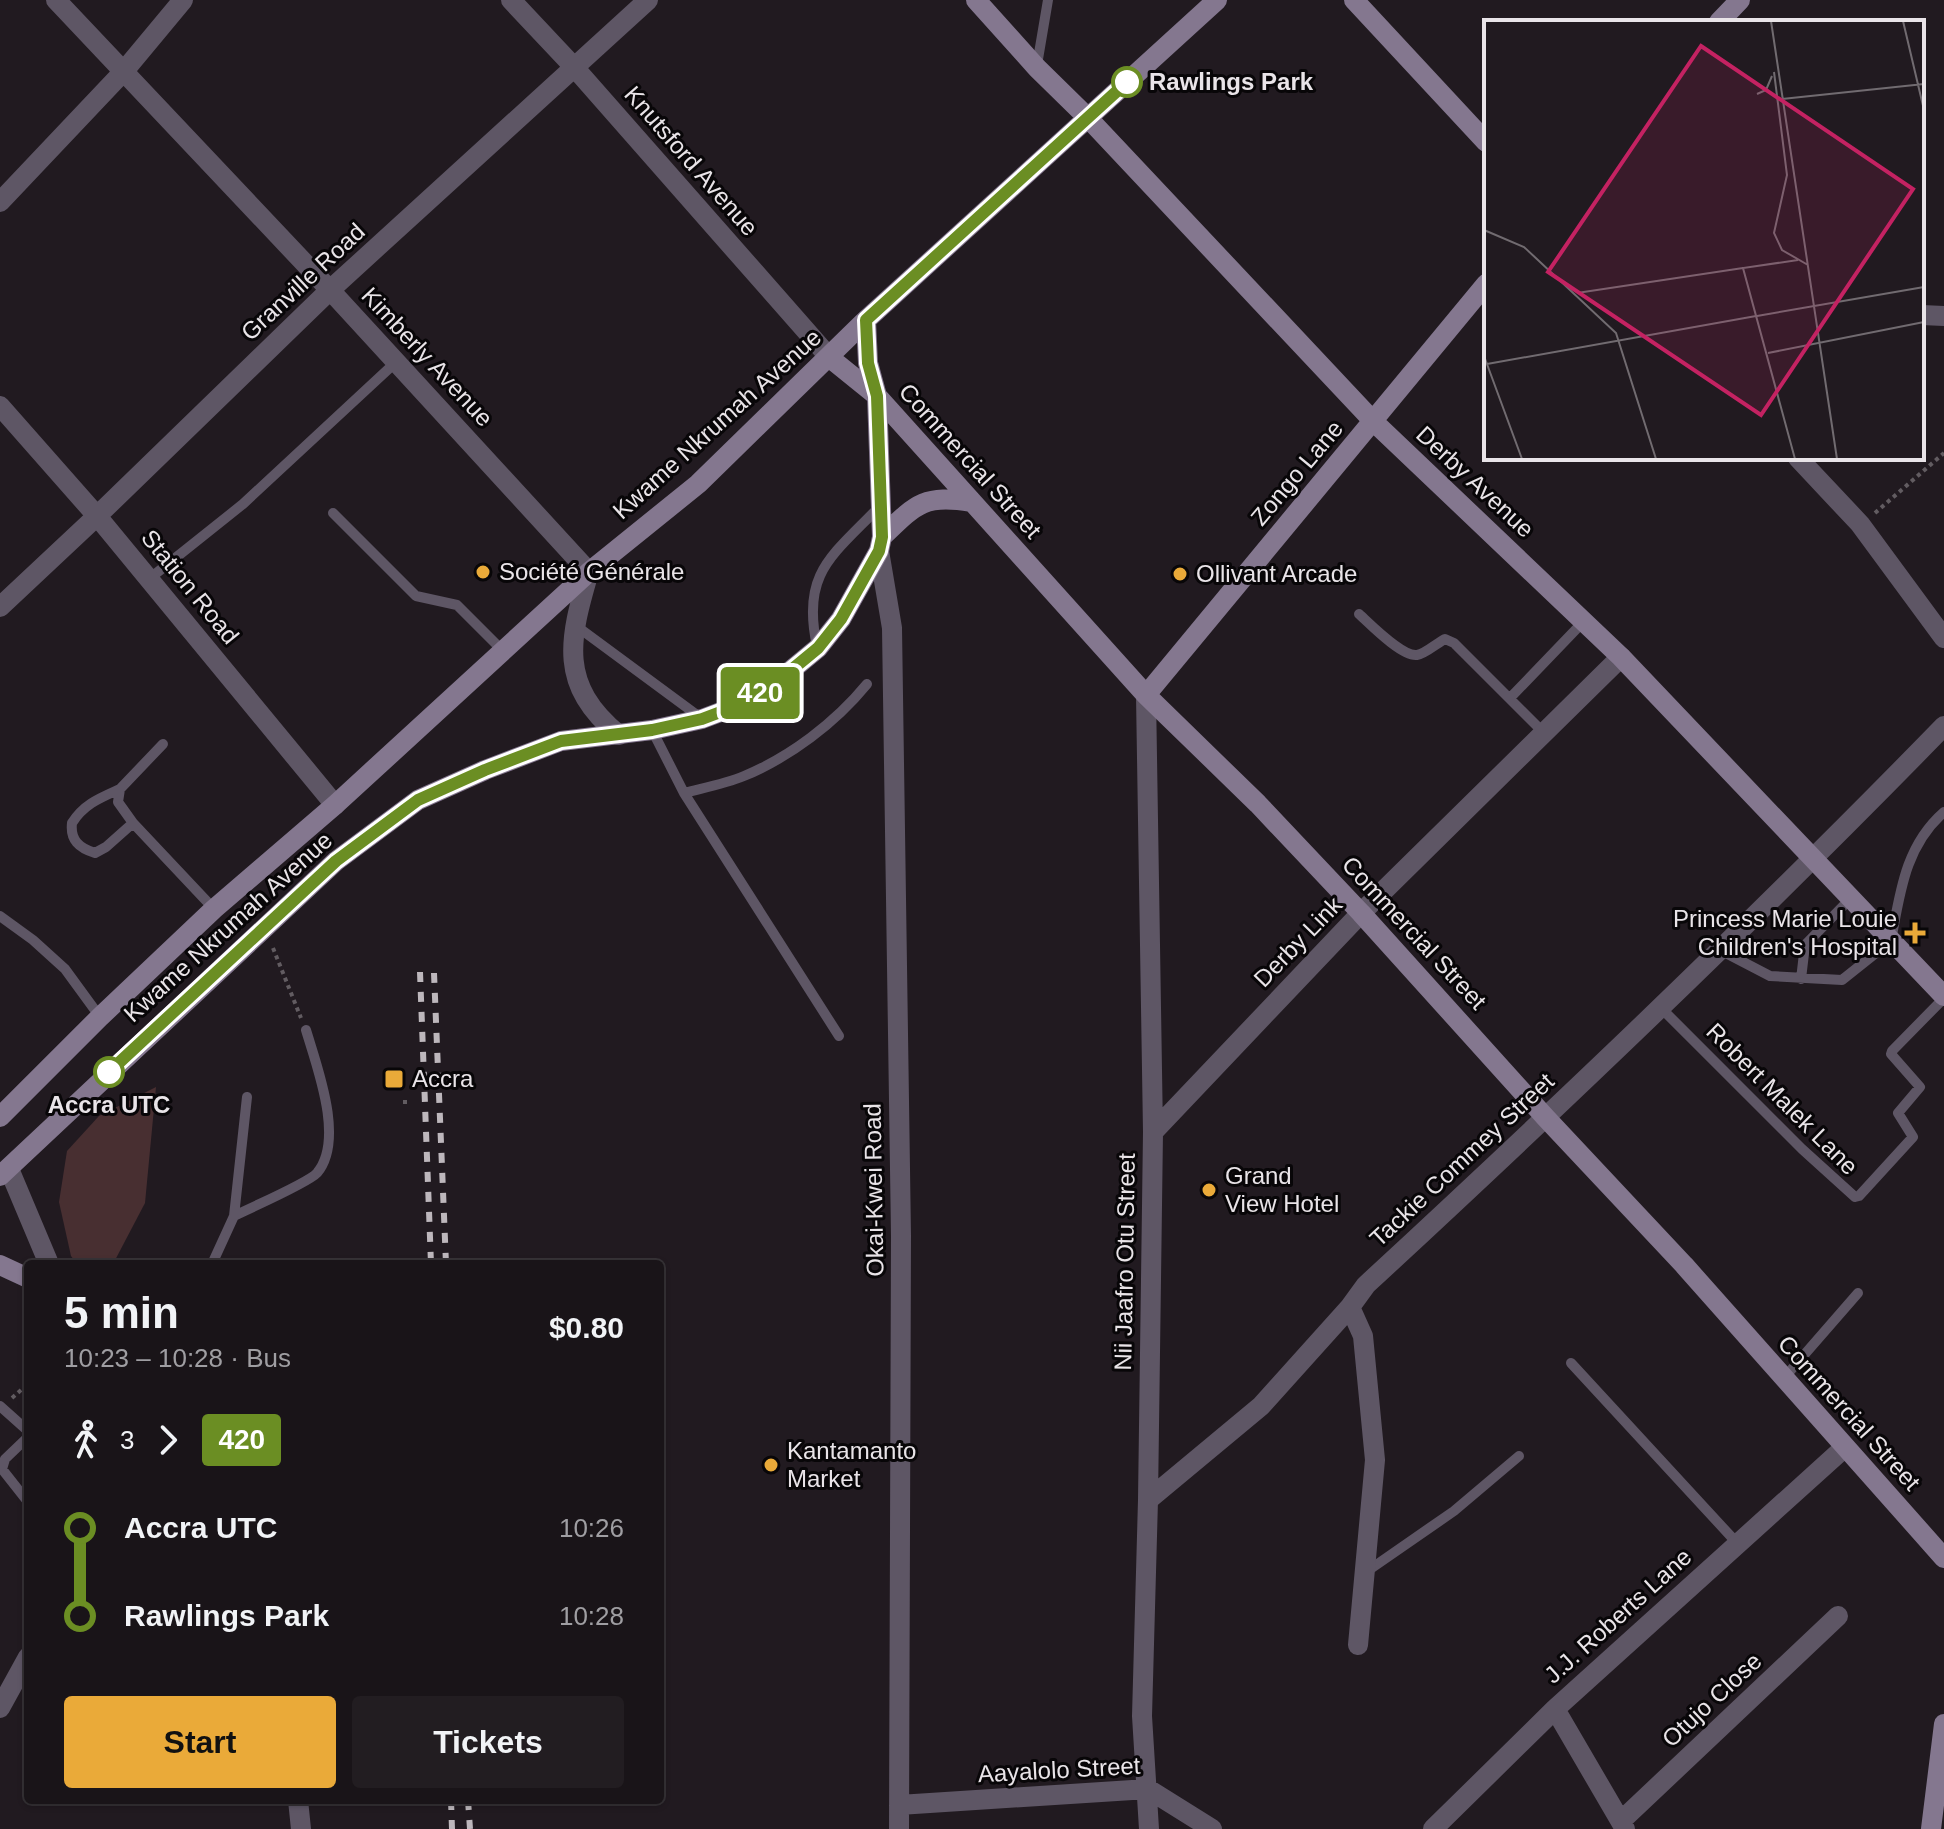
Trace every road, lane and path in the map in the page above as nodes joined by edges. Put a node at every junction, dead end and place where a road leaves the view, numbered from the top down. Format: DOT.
graph roads {
  1 [pos="56,0"];
  2 [pos="183,0"];
  3 [pos="511,0"];
  4 [pos="648,0"];
  5 [pos="976,0"];
  6 [pos="1048,0"];
  7 [pos="1217,0"];
  8 [pos="1354,0"];
  9 [pos="1740,0"];
  10 [pos="1721,20"];
  11 [pos="574,67"];
  12 [pos="1037,68"];
  13 [pos="124,71"];
  14 [pos="1088,118"];
  15 [pos="1484,140"];
  16 [pos="0,202"];
  17 [pos="1484,286"];
  18 [pos="330,290"];
  19 [pos="1924,315"];
  20 [pos="1944,316"];
  21 [pos="866,320"];
  22 [pos="830,358"];
  23 [pos="396,362"];
  24 [pos="877,396"];
  25 [pos="0,406"];
  26 [pos="1374,422"];
  27 [pos="1944,453"];
  28 [pos="1800,460"];
  29 [pos="971,502"];
  30 [pos="882,504"];
  31 [pos="333,513"];
  32 [pos="97,516"];
  33 [pos="1860,524"];
  34 [pos="881,544"];
  35 [pos="589,572"];
  36 [pos="149,579"];
  37 [pos="0,607"];
  38 [pos="1359,614"];
  39 [pos="1584,621"];
  40 [pos="574,624"];
  41 [pos="1944,638"];
  42 [pos="818,648"];
  43 [pos="504,652"];
  44 [pos="1621,657"];
  45 [pos="867,684"];
  46 [pos="1146,695"];
  47 [pos="1510,698"];
  48 [pos="702,719"];
  49 [pos="1944,726"];
  50 [pos="652,730"];
  51 [pos="1544,733"];
  52 [pos="619,735"];
  53 [pos="163,744"];
  54 [pos="120,789"];
  55 [pos="684,793"];
  56 [pos="335,805"];
  57 [pos="1944,812"];
  58 [pos="133,823"];
  59 [pos="1814,860"];
  60 [pos="1850,899"];
  61 [pos="214,909"];
  62 [pos="1361,913"];
  63 [pos="0,916"];
  64 [pos="264,928"];
  65 [pos="1891,941"];
  66 [pos="1720,950"];
  67 [pos="1801,979"];
  68 [pos="1944,997"];
  69 [pos="1660,1007"];
  70 [pos="100,1017"];
  71 [pos="306,1030"];
  72 [pos="839,1036"];
  73 [pos="247,1097"];
  74 [pos="0,1117"];
  75 [pos="1546,1118"];
  76 [pos="1153,1132"];
  77 [pos="3,1166"];
  78 [pos="234,1216"];
  79 [pos="47,1260"];
  80 [pos="214,1260"];
  81 [pos="0,1265"];
  82 [pos="24,1276"];
  83 [pos="1858,1293"];
  84 [pos="1350,1307"];
  85 [pos="1571,1363"];
  86 [pos="1784,1378"];
  87 [pos="0,1407"];
  88 [pos="24,1430"];
  89 [pos="24,1438"];
  90 [pos="1844,1448"];
  91 [pos="1519,1456"];
  92 [pos="24,1497"];
  93 [pos="1148,1500"];
  94 [pos="1737,1543"];
  95 [pos="1944,1558"];
  96 [pos="1364,1573"];
  97 [pos="1838,1616"];
  98 [pos="1358,1645"];
  99 [pos="24,1664"];
  100 [pos="0,1708"];
  101 [pos="1555,1709"];
  102 [pos="1944,1724"];
  103 [pos="1148,1789"];
  104 [pos="298,1804"];
  105 [pos="899,1805"];
  106 [pos="1623,1825"];
  107 [pos="292,1829"];
  108 [pos="301,1829"];
  109 [pos="899,1829"];
  110 [pos="1149,1829"];
  111 [pos="1212,1829"];
  112 [pos="1433,1829"];
  113 [pos="1931,1829"];
  1 -- 13 [label="street, Kimberly Avenue"];
  2 -- 13 [label="street"];
  3 -- 11 [label="street, Knutsford Avenue"];
  4 -- 11 [label="street, Granville Road"];
  5 -- 12 [label="main road, Derby Avenue"];
  6 -- 12 [label="lane"];
  7 -- 14 [label="main road, Kwame Nkrumah Avenue"];
  8 -- 15 [label="main road"];
  9 -- 10 [label="main road"];
  11 -- 18 [label="street, Granville Road"];
  11 -- 22 [label="street, Knutsford Avenue"];
  12 -- 14 [label="main road, Derby Avenue"];
  13 -- 16 [label="street"];
  13 -- 18 [label="street, Kimberly Avenue"];
  14 -- 21 [label="main road, Kwame Nkrumah Avenue"];
  14 -- 26 [label="main road, Derby Avenue"];
  17 -- 26 [label="main road, Zongo Lane"];
  18 -- 23 [label="street, Kimberly Avenue"];
  18 -- 32 [label="street, Granville Road"];
  19 -- 20 [label="street"];
  21 -- 22 [label="main road, Kwame Nkrumah Avenue"];
  21 -- 24 [label="main road, Kwame Nkrumah Avenue"];
  22 -- 24 [label="main road, Commercial Street"];
  22 -- 35 [label="main road, Kwame Nkrumah Avenue"];
  23 -- 35 [label="street, Kimberly Avenue"];
  23 -- 36 [label="lane"];
  24 -- 29 [label="main road, Commercial Street"];
  24 -- 30 [label="main road, Kwame Nkrumah Avenue"];
  25 -- 32 [label="street, Station Road"];
  26 -- 39 [label="main road, Derby Avenue"];
  26 -- 46 [label="main road, Zongo Lane"];
  27 -- 33 [label="path"];
  28 -- 33 [label="street"];
  29 -- 34 [label="main road"];
  29 -- 46 [label="main road, Commercial Street"];
  30 -- 34 [label="main road, Kwame Nkrumah Avenue"];
  30 -- 42 [label="lane"];
  31 -- 43 [label="lane"];
  32 -- 36 [label="street, Station Road"];
  32 -- 37 [label="street, Granville Road"];
  33 -- 41 [label="street"];
  34 -- 42 [label="main road, Kwame Nkrumah Avenue"];
  34 -- 105 [label="street, Okai-Kwei Road"];
  35 -- 40 [label="street"];
  35 -- 43 [label="main road, Kwame Nkrumah Avenue"];
  36 -- 56 [label="street, Station Road"];
  38 -- 47 [label="lane"];
  39 -- 44 [label="main road, Derby Avenue"];
  39 -- 47 [label="lane"];
  40 -- 48 [label="lane"];
  40 -- 52 [label="street"];
  42 -- 48 [label="main road, Kwame Nkrumah Avenue"];
  43 -- 56 [label="main road, Kwame Nkrumah Avenue"];
  44 -- 51 [label="street, Derby Link"];
  44 -- 59 [label="main road, Derby Avenue"];
  45 -- 55 [label="lane"];
  46 -- 62 [label="main road, Commercial Street"];
  46 -- 76 [label="street, Nii Jaafro Otu Street"];
  47 -- 51 [label="lane"];
  48 -- 50 [label="main road, Kwame Nkrumah Avenue"];
  49 -- 59 [label="street, Tackie Commey Street"];
  50 -- 52 [label="main road, Kwame Nkrumah Avenue"];
  50 -- 55 [label="lane"];
  51 -- 62 [label="street, Derby Link"];
  52 -- 64 [label="main road, Kwame Nkrumah Avenue"];
  53 -- 54 [label="lane"];
  54 -- 58 [label="lane"];
  54 -- 58 [label="lane"];
  55 -- 72 [label="lane"];
  56 -- 61 [label="main road, Kwame Nkrumah Avenue"];
  57 -- 65 [label="lane"];
  58 -- 61 [label="lane"];
  59 -- 60 [label="main road, Derby Avenue"];
  59 -- 66 [label="street, Tackie Commey Street"];
  60 -- 65 [label="main road, Derby Avenue"];
  60 -- 67 [label="lane"];
  61 -- 70 [label="main road, Kwame Nkrumah Avenue"];
  62 -- 75 [label="main road, Commercial Street"];
  62 -- 76 [label="street, Derby Link"];
  63 -- 70 [label="lane"];
  64 -- 71 [label="path"];
  64 -- 77 [label="main road, Kwame Nkrumah Avenue"];
  65 -- 67 [label="lane"];
  65 -- 68 [label="main road, Derby Avenue"];
  66 -- 67 [label="lane"];
  66 -- 69 [label="street, Tackie Commey Street"];
  68 -- 69 [label="lane, Robert Malek Lane"];
  69 -- 75 [label="street, Tackie Commey Street"];
  70 -- 74 [label="main road, Kwame Nkrumah Avenue"];
  71 -- 78 [label="lane"];
  73 -- 78 [label="lane"];
  75 -- 84 [label="street, Tackie Commey Street"];
  75 -- 86 [label="main road, Commercial Street"];
  76 -- 93 [label="street, Nii Jaafro Otu Street"];
  77 -- 79 [label="street"];
  78 -- 80 [label="lane"];
  81 -- 82 [label="main road"];
  83 -- 86 [label="lane"];
  84 -- 93 [label="street, Tackie Commey Street"];
  84 -- 96 [label="street"];
  85 -- 94 [label="lane"];
  86 -- 90 [label="main road, Commercial Street"];
  87 -- 88 [label="lane"];
  89 -- 92 [label="lane"];
  90 -- 94 [label="street, J.J. Roberts Lane"];
  90 -- 95 [label="main road, Commercial Street"];
  91 -- 96 [label="lane"];
  93 -- 103 [label="street, Nii Jaafro Otu Street"];
  94 -- 101 [label="street, J.J. Roberts Lane"];
  96 -- 98 [label="street"];
  97 -- 106 [label="street, Otujo Close"];
  99 -- 100 [label="street"];
  101 -- 106 [label="street"];
  101 -- 112 [label="street, J.J. Roberts Lane"];
  102 -- 113 [label="main road"];
  103 -- 105 [label="street, Aayalolo Street"];
  103 -- 110 [label="street, Nii Jaafro Otu Street"];
  103 -- 111 [label="street, Aayalolo Street"];
  104 -- 108 [label="street"];
  105 -- 109 [label="street, Okai-Kwei Road"];
  107 -- 108 [label="lane"];
}
